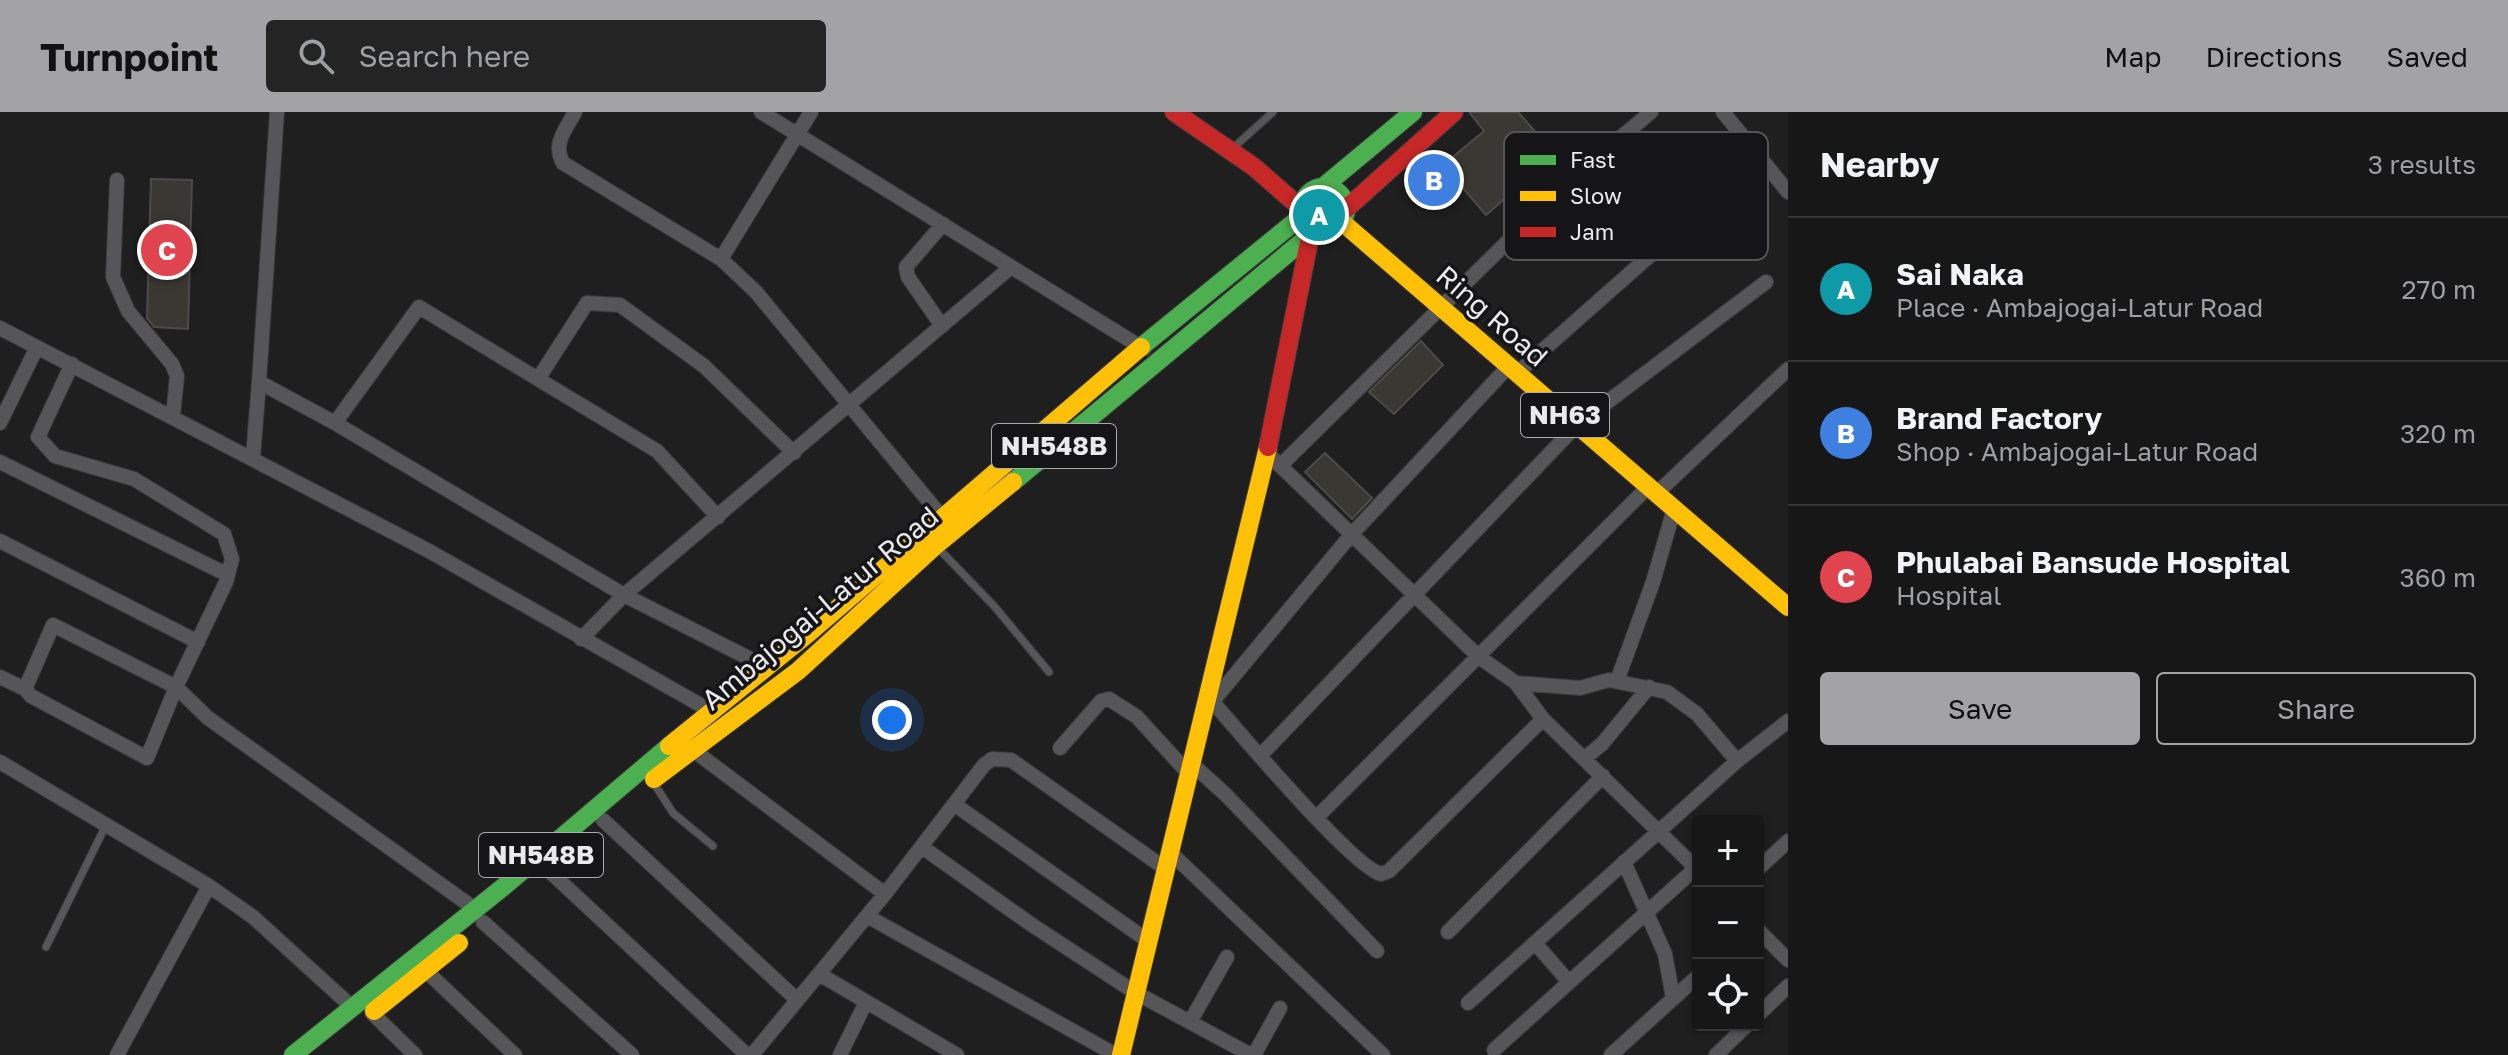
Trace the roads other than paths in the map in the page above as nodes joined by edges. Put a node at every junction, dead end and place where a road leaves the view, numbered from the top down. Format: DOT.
graph roads {
  1 [pos="277,112"];
  2 [pos="575,112"];
  3 [pos="761,112"];
  4 [pos="811,112"];
  5 [pos="1174,112"];
  6 [pos="1273,112"];
  7 [pos="1413,112"];
  8 [pos="1454,112"];
  9 [pos="1651,112"];
  10 [pos="1723,112"];
  11 [pos="1627,132"];
  12 [pos="1739,132"];
  13 [pos="797,135"];
  14 [pos="1229,150"];
  15 [pos="1254,167"];
  16 [pos="1768,167"];
  17 [pos="117,180"];
  18 [pos="1318,188"];
  19 [pos="1788,191"];
  20 [pos="1302,212"];
  21 [pos="1344,215"];
  22 [pos="943,224"];
  23 [pos="1313,233"];
  24 [pos="1504,246"];
  25 [pos="721,259"];
  26 [pos="1642,260"];
  27 [pos="1011,267"];
  28 [pos="1766,282"];
  29 [pos="1440,309"];
  30 [pos="942,326"];
  31 [pos="0,328"];
  32 [pos="1141,346"];
  33 [pos="37,347"];
  34 [pos="1157,358"];
  35 [pos="72,364"];
  36 [pos="1788,369"];
  37 [pos="1512,371"];
  38 [pos="538,379"];
  39 [pos="259,382"];
  40 [pos="849,406"];
  41 [pos="173,416"];
  42 [pos="0,423"];
  43 [pos="335,423"];
  44 [pos="1577,425"];
  45 [pos="794,453"];
  46 [pos="253,457"];
  47 [pos="1274,460"];
  48 [pos="0,462"];
  49 [pos="1653,490"];
  50 [pos="1674,509"];
  51 [pos="941,516"];
  52 [pos="718,517"];
  53 [pos="1351,535"];
  54 [pos="0,541"];
  55 [pos="935,546"];
  56 [pos="228,575"];
  57 [pos="624,595"];
  58 [pos="1413,595"];
  59 [pos="1788,607"];
  60 [pos="581,639"];
  61 [pos="198,642"];
  62 [pos="1479,657"];
  63 [pos="767,666"];
  64 [pos="1049,672"];
  65 [pos="0,677"];
  66 [pos="1617,681"];
  67 [pos="1516,683"];
  68 [pos="780,684"];
  69 [pos="176,687"];
  70 [pos="1649,687"];
  71 [pos="25,689"];
  72 [pos="1209,706"];
  73 [pos="711,711"];
  74 [pos="1543,719"];
  75 [pos="1788,721"];
  76 [pos="1060,748"];
  77 [pos="693,750"];
  78 [pos="1260,756"];
  79 [pos="1585,758"];
  80 [pos="1737,761"];
  81 [pos="0,762"];
  82 [pos="1190,769"];
  83 [pos="1603,776"];
  84 [pos="652,781"];
  85 [pos="954,804"];
  86 [pos="1317,817"];
  87 [pos="603,820"];
  88 [pos="106,825"];
  89 [pos="1658,830"];
  90 [pos="1788,841"];
  91 [pos="713,846"];
  92 [pos="922,847"];
  93 [pos="1168,860"];
  94 [pos="1624,862"];
  95 [pos="1764,863"];
  96 [pos="1692,864"];
  97 [pos="546,868"];
  98 [pos="1692,873"];
  99 [pos="209,886"];
  100 [pos="885,894"];
  101 [pos="1648,911"];
  102 [pos="479,916"];
  103 [pos="867,916"];
  104 [pos="1448,932"];
  105 [pos="1764,936"];
  106 [pos="1148,941"];
  107 [pos="1535,943"];
  108 [pos="46,947"];
  109 [pos="1377,951"];
  110 [pos="1227,957"];
  111 [pos="1788,960"];
  112 [pos="426,971"];
  113 [pos="819,974"];
  114 [pos="1692,981"];
  115 [pos="1569,982"];
  116 [pos="1788,986"];
  117 [pos="1136,993"];
  118 [pos="795,998"];
  119 [pos="1673,998"];
  120 [pos="866,1002"];
  121 [pos="1468,1003"];
  122 [pos="351,1006"];
  123 [pos="1280,1008"];
  124 [pos="1764,1009"];
  125 [pos="372,1013"];
  126 [pos="1190,1022"];
  127 [pos="1741,1031"];
  128 [pos="1494,1050"];
  129 [pos="1246,1054"];
  130 [pos="117,1055"];
  131 [pos="293,1055"];
  132 [pos="320,1055"];
  133 [pos="415,1055"];
  134 [pos="515,1055"];
  135 [pos="632,1055"];
  136 [pos="750,1055"];
  137 [pos="840,1055"];
  138 [pos="957,1055"];
  139 [pos="1118,1055"];
  140 [pos="1383,1055"];
  141 [pos="1611,1055"];
  142 [pos="1716,1055"];
  1 -- 39 [label="street"];
  2 -- 25 [label="street"];
  3 -- 13 [label="street"];
  4 -- 13 [label="street"];
  5 -- 14 [label="main road"];
  6 -- 14 [label="lane"];
  7 -- 18 [label="main road"];
  8 -- 21 [label="main road, Ambajogai-Latur Road"];
  9 -- 11 [label="street"];
  10 -- 12 [label="street"];
  13 -- 22 [label="street"];
  13 -- 25 [label="street"];
  14 -- 15 [label="main road"];
  15 -- 18 [label="main road"];
  15 -- 20 [label="main road"];
  16 -- 19 [label="street"];
  17 -- 41 [label="street"];
  18 -- 20 [label="main road, NH548B"];
  18 -- 21 [label="main road"];
  20 -- 23 [label="main road"];
  20 -- 32 [label="main road, NH548B"];
  21 -- 23 [label="main road, Ambajogai-Latur Road / NH548B"];
  21 -- 29 [label="main road, Ring Road / NH63"];
  22 -- 27 [label="street"];
  22 -- 30 [label="street"];
  23 -- 34 [label="main road, Ambajogai-Latur Road / NH548B"];
  23 -- 47 [label="main road"];
  24 -- 29 [label="street"];
  25 -- 40 [label="street"];
  26 -- 37 [label="street"];
  27 -- 30 [label="street"];
  27 -- 32 [label="street"];
  28 -- 44 [label="street"];
  29 -- 37 [label="main road, Ring Road / NH63"];
  29 -- 47 [label="street"];
  30 -- 40 [label="street"];
  31 -- 33 [label="street"];
  32 -- 34 [label="street"];
  32 -- 51 [label="main road, NH548B"];
  33 -- 35 [label="street"];
  33 -- 42 [label="street"];
  34 -- 55 [label="main road, Ambajogai-Latur Road / NH548B"];
  35 -- 41 [label="street"];
  35 -- 56 [label="street"];
  36 -- 49 [label="street"];
  37 -- 44 [label="main road, Ring Road / NH63"];
  37 -- 53 [label="street"];
  38 -- 43 [label="street"];
  38 -- 45 [label="street"];
  38 -- 52 [label="street"];
  39 -- 43 [label="street"];
  39 -- 46 [label="street"];
  40 -- 45 [label="street"];
  40 -- 51 [label="street"];
  41 -- 46 [label="street"];
  43 -- 57 [label="street"];
  44 -- 49 [label="main road, Ring Road / NH63"];
  44 -- 58 [label="street"];
  45 -- 52 [label="street"];
  46 -- 60 [label="street"];
  47 -- 53 [label="street"];
  47 -- 72 [label="main road"];
  48 -- 56 [label="street"];
  49 -- 50 [label="main road, Ring Road / NH63"];
  49 -- 62 [label="street"];
  50 -- 59 [label="main road, Ring Road / NH63"];
  50 -- 66 [label="street"];
  51 -- 63 [label="main road, NH548B"];
  52 -- 57 [label="street"];
  53 -- 58 [label="street"];
  53 -- 72 [label="street"];
  54 -- 61 [label="street"];
  55 -- 64 [label="lane"];
  55 -- 68 [label="main road, Ambajogai-Latur Road / NH548B"];
  56 -- 61 [label="street"];
  57 -- 60 [label="street"];
  57 -- 63 [label="street"];
  58 -- 62 [label="street"];
  58 -- 78 [label="street"];
  60 -- 73 [label="street"];
  61 -- 69 [label="street"];
  62 -- 67 [label="street"];
  62 -- 86 [label="street"];
  63 -- 68 [label="street"];
  63 -- 73 [label="main road, NH548B"];
  65 -- 71 [label="street"];
  66 -- 67 [label="street"];
  66 -- 70 [label="street"];
  67 -- 74 [label="street"];
  68 -- 77 [label="main road, Ambajogai-Latur Road / NH548B"];
  69 -- 71 [label="street"];
  69 -- 71 [label="street"];
  69 -- 102 [label="street"];
  70 -- 79 [label="street"];
  70 -- 80 [label="street"];
  72 -- 78 [label="street"];
  72 -- 82 [label="main road"];
  73 -- 102 [label="main road, NH548B"];
  74 -- 79 [label="street"];
  74 -- 86 [label="street"];
  75 -- 80 [label="street"];
  76 -- 82 [label="street"];
  77 -- 84 [label="main road, Ambajogai-Latur Road / NH548B"];
  77 -- 100 [label="street"];
  78 -- 86 [label="street"];
  79 -- 83 [label="street"];
  80 -- 89 [label="street"];
  81 -- 88 [label="street"];
  82 -- 93 [label="main road"];
  82 -- 109 [label="street"];
  83 -- 89 [label="street"];
  83 -- 104 [label="street"];
  84 -- 87 [label="main road, Ambajogai-Latur Road / NH548B"];
  84 -- 91 [label="lane"];
  85 -- 92 [label="street"];
  85 -- 93 [label="street"];
  85 -- 106 [label="street"];
  87 -- 97 [label="main road, Ambajogai-Latur Road / NH548B"];
  87 -- 118 [label="street"];
  88 -- 99 [label="street"];
  88 -- 108 [label="lane"];
  89 -- 94 [label="street"];
  89 -- 96 [label="street"];
  90 -- 95 [label="street"];
  92 -- 100 [label="street"];
  92 -- 117 [label="street"];
  93 -- 106 [label="main road"];
  93 -- 140 [label="street"];
  94 -- 101 [label="street"];
  94 -- 107 [label="street"];
  97 -- 102 [label="main road, Ambajogai-Latur Road / NH548B"];
  97 -- 136 [label="street"];
  98 -- 101 [label="street"];
  99 -- 122 [label="street"];
  99 -- 130 [label="street"];
  100 -- 103 [label="street"];
  101 -- 115 [label="street"];
  101 -- 119 [label="street"];
  102 -- 112 [label="main road, Ambajogai-Latur Road / NH548B"];
  102 -- 122 [label="main road, NH548B"];
  102 -- 135 [label="street"];
  103 -- 113 [label="street"];
  103 -- 139 [label="street"];
  105 -- 111 [label="street"];
  106 -- 117 [label="main road"];
  107 -- 115 [label="street"];
  107 -- 121 [label="street"];
  110 -- 126 [label="street"];
  112 -- 125 [label="main road, Ambajogai-Latur Road / NH548B"];
  112 -- 134 [label="street"];
  113 -- 118 [label="street"];
  113 -- 120 [label="street"];
  114 -- 119 [label="street"];
  115 -- 128 [label="street"];
  116 -- 124 [label="street"];
  117 -- 126 [label="street"];
  117 -- 139 [label="main road"];
  118 -- 136 [label="street"];
  119 -- 141 [label="street"];
  120 -- 137 [label="street"];
  120 -- 138 [label="street"];
  122 -- 131 [label="main road, NH548B"];
  123 -- 129 [label="street"];
  125 -- 132 [label="main road, Ambajogai-Latur Road / NH548B"];
  125 -- 133 [label="street"];
  126 -- 129 [label="street"];
  127 -- 142 [label="street"];
}
